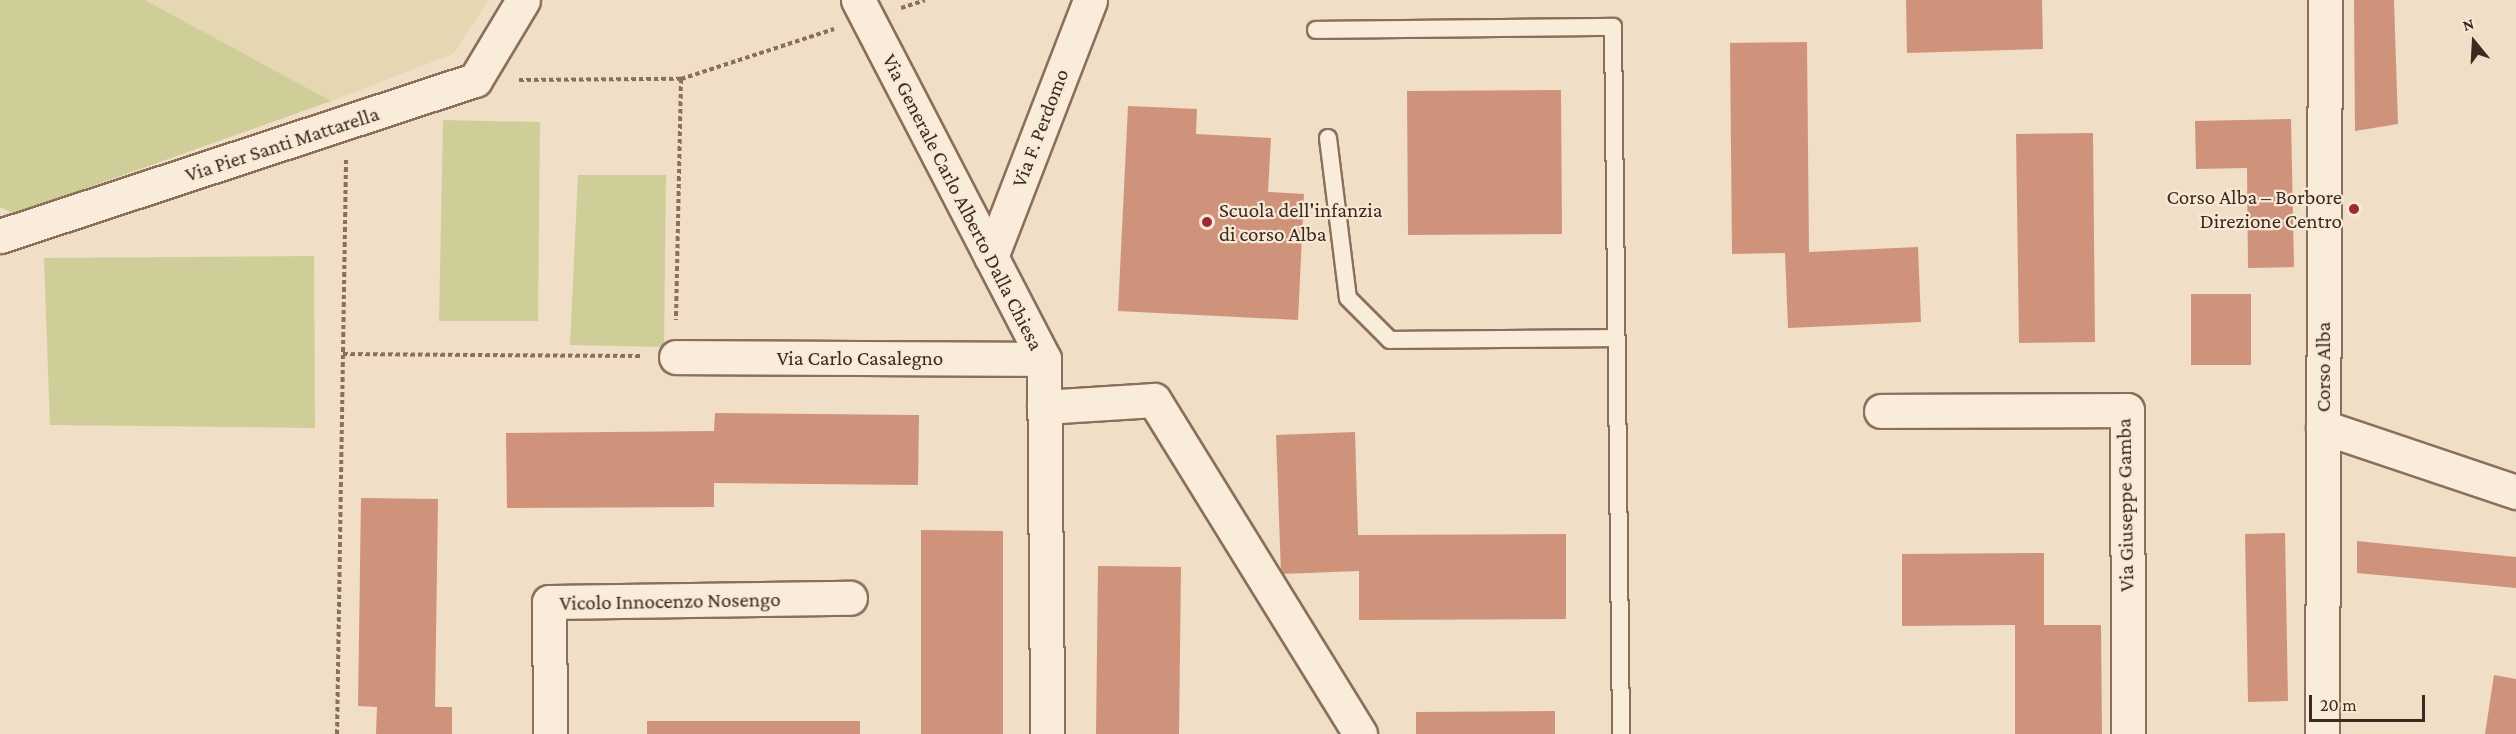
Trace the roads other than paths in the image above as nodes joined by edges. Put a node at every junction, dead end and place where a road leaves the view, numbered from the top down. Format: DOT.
graph roads {
  1 [pos="522,0"];
  2 [pos="1090,0"];
  3 [pos="2325,0"];
  4 [pos="863,9"];
  5 [pos="1317,30"];
  6 [pos="1328,138"];
  7 [pos="0,236"];
  8 [pos="991,257"];
  9 [pos="1616,338"];
  10 [pos="676,357"];
  11 [pos="1044,359"];
  12 [pos="1044,407"];
  13 [pos="1881,411"];
  14 [pos="2323,427"];
  15 [pos="2516,492"];
  16 [pos="849,598"];
  17 [pos="550,734"];
  18 [pos="1047,734"];
  19 [pos="1360,734"];
  20 [pos="1621,734"];
  21 [pos="2128,734"];
  22 [pos="2322,734"];
  1 -- 7 [label="street, Via Pier Santi Mattarella"];
  2 -- 8 [label="street, Via F. Perdomo"];
  3 -- 14 [label="street, Corso Alba"];
  4 -- 8 [label="street, Via Generale Carlo Alberto Dalla Chiesa"];
  5 -- 9 [label="lane"];
  6 -- 9 [label="lane"];
  8 -- 11 [label="street, Via Generale Carlo Alberto Dalla Chiesa"];
  9 -- 20 [label="lane"];
  10 -- 11 [label="street, Via Carlo Casalegno"];
  11 -- 12 [label="street, Via Generale Carlo Alberto Dalla Chiesa"];
  12 -- 18 [label="street, Via Generale Carlo Alberto Dalla Chiesa"];
  12 -- 19 [label="street"];
  13 -- 21 [label="street, Via Giuseppe Gamba"];
  14 -- 15 [label="street"];
  14 -- 22 [label="street, Corso Alba"];
  16 -- 17 [label="street, Vicolo Innocenzo Nosengo"];
}
